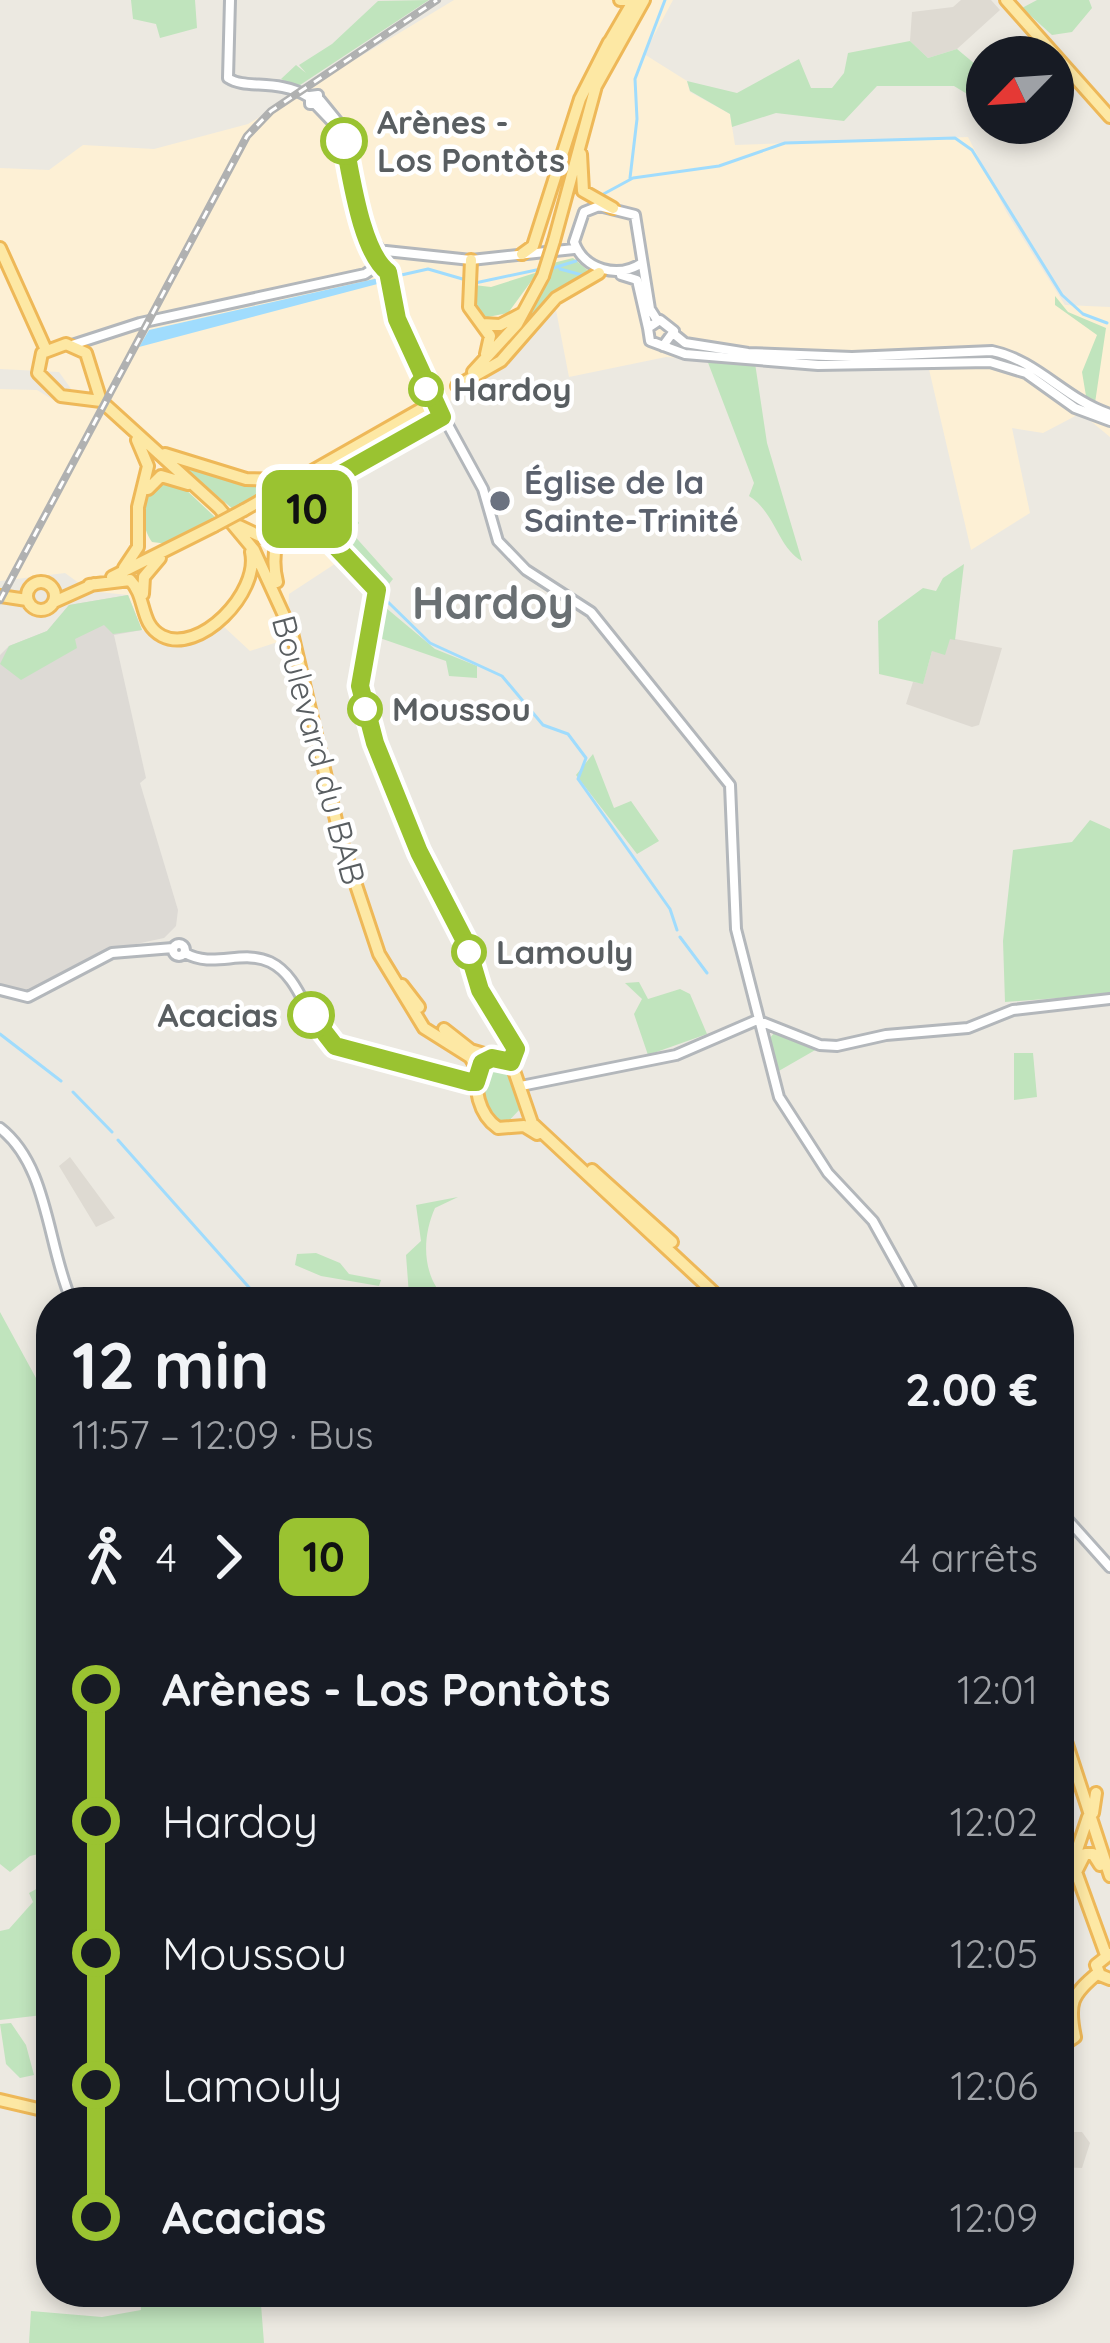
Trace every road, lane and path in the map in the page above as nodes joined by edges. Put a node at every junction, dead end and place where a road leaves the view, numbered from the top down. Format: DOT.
graph roads {
  1 [pos="230,0"];
  2 [pos="634,0"];
  3 [pos="644,0"];
  4 [pos="1003,0"];
  5 [pos="1033,36"];
  6 [pos="609,42"];
  7 [pos="1074,82"];
  8 [pos="596,86"];
  9 [pos="586,115"];
  10 [pos="1110,121"];
  11 [pos="614,208"];
  12 [pos="557,244"];
  13 [pos="0,248"];
  14 [pos="579,251"];
  15 [pos="522,254"];
  16 [pos="380,260"];
  17 [pos="471,260"];
  18 [pos="642,262"];
  19 [pos="599,273"];
  20 [pos="528,308"];
  21 [pos="657,320"];
  22 [pos="479,323"];
  23 [pos="648,328"];
  24 [pos="674,334"];
  25 [pos="93,337"];
  26 [pos="72,345"];
  27 [pos="663,346"];
  28 [pos="50,347"];
  29 [pos="89,357"];
  30 [pos="478,368"];
  31 [pos="95,383"];
  32 [pos="457,386"];
  33 [pos="82,397"];
  34 [pos="100,401"];
  35 [pos="1110,417"];
  36 [pos="129,427"];
  37 [pos="154,448"];
  38 [pos="331,462"];
  39 [pos="301,478"];
  40 [pos="203,493"];
  41 [pos="244,510"];
  42 [pos="234,523"];
  43 [pos="249,543"];
  44 [pos="178,545"];
  45 [pos="165,552"];
  46 [pos="114,576"];
  47 [pos="249,580"];
  48 [pos="89,586"];
  49 [pos="274,588"];
  50 [pos="27,595"];
  51 [pos="53,595"];
  52 [pos="3,596"];
  53 [pos="142,603"];
  54 [pos="286,614"];
  55 [pos="0,990"];
  56 [pos="1110,999"];
  57 [pos="416,1010"];
  58 [pos="757,1020"];
  59 [pos="775,1028"];
  60 [pos="444,1029"];
  61 [pos="761,1037"];
  62 [pos="472,1051"];
  63 [pos="492,1058"];
  64 [pos="477,1076"];
  65 [pos="521,1087"];
  66 [pos="525,1108"];
  67 [pos="516,1125"];
  68 [pos="0,1128"];
  69 [pos="564,1150"];
  70 [pos="595,1181"];
  71 [pos="66,1287"];
  72 [pos="708,1287"];
  73 [pos="719,1287"];
  74 [pos="909,1287"];
  75 [pos="1074,1527"];
  76 [pos="1110,1567"];
  77 [pos="1074,1767"];
  78 [pos="1096,1793"];
  79 [pos="1087,1808"];
  80 [pos="1096,1834"];
  81 [pos="1076,1860"];
  82 [pos="1074,1877"];
  83 [pos="1110,1880"];
  84 [pos="1074,1887"];
  85 [pos="1108,1954"];
  86 [pos="1098,1973"];
  87 [pos="1110,1979"];
  88 [pos="1074,1996"];
  89 [pos="0,2100"];
  90 [pos="36,2108"];
  1 -- 16 [label="street"];
  2 -- 6 [label="main road"];
  3 -- 8 [label="main road"];
  4 -- 5 [label="main road"];
  4 -- 10 [label="main road"];
  6 -- 8 [label="main road"];
  6 -- 15 [label="main road"];
  7 -- 10 [label="main road"];
  8 -- 9 [label="main road"];
  9 -- 11 [label="main road"];
  9 -- 12 [label="main road"];
  11 -- 14 [label="street"];
  11 -- 18 [label="street"];
  12 -- 14 [label="street"];
  12 -- 15 [label="street"];
  12 -- 20 [label="main road, bridge"];
  13 -- 28 [label="main road"];
  14 -- 18 [label="street"];
  14 -- 19 [label="street"];
  15 -- 17 [label="street"];
  16 -- 17 [label="street"];
  16 -- 25 [label="street"];
  16 -- 58 [label="street"];
  17 -- 22 [label="main road"];
  18 -- 21 [label="street"];
  19 -- 23 [label="street"];
  19 -- 32 [label="main road"];
  20 -- 22 [label="main road"];
  20 -- 30 [label="main road"];
  21 -- 23 [label="street"];
  21 -- 24 [label="street"];
  22 -- 30 [label="main road"];
  23 -- 27 [label="street"];
  24 -- 27 [label="street"];
  24 -- 35 [label="street"];
  25 -- 26 [label="street"];
  25 -- 29 [label="street"];
  26 -- 28 [label="main road"];
  26 -- 29 [label="main road"];
  27 -- 35 [label="street"];
  28 -- 33 [label="main road"];
  29 -- 31 [label="main road"];
  30 -- 32 [label="main road"];
  31 -- 33 [label="main road"];
  31 -- 34 [label="main road"];
  32 -- 38 [label="main road, bridge"];
  33 -- 34 [label="main road, Boulevard du BAB"];
  34 -- 36 [label="main road, Boulevard du BAB"];
  36 -- 37 [label="main road, Boulevard du BAB"];
  36 -- 46 [label="main road"];
  37 -- 39 [label="main road"];
  37 -- 40 [label="main road, Boulevard du BAB"];
  38 -- 39 [label="main road"];
  38 -- 54 [label="main road"];
  39 -- 41 [label="main road"];
  40 -- 42 [label="main road, Boulevard du BAB"];
  40 -- 44 [label="main road"];
  41 -- 42 [label="main road"];
  41 -- 44 [label="main road, bridge"];
  42 -- 43 [label="main road, Boulevard du BAB"];
  43 -- 47 [label="main road"];
  43 -- 49 [label="main road, Boulevard du BAB"];
  44 -- 45 [label="main road"];
  45 -- 46 [label="main road"];
  45 -- 53 [label="main road"];
  46 -- 48 [label="main road"];
  47 -- 49 [label="main road"];
  47 -- 53 [label="main road"];
  48 -- 51 [label="main road"];
  48 -- 53 [label="main road"];
  49 -- 54 [label="main road, Boulevard du BAB"];
  50 -- 51 [label="main road"];
  50 -- 51 [label="main road"];
  50 -- 52 [label="main road"];
  54 -- 57 [label="main road, Boulevard du BAB"];
  55 -- 64 [label="street"];
  56 -- 59 [label="street"];
  57 -- 62 [label="main road, Boulevard du BAB"];
  57 -- 64 [label="main road, Boulevard du BAB"];
  58 -- 59 [label="street"];
  58 -- 61 [label="street"];
  58 -- 65 [label="street"];
  59 -- 61 [label="street"];
  60 -- 62 [label="main road"];
  61 -- 74 [label="street"];
  62 -- 63 [label="main road, Boulevard du BAB"];
  63 -- 64 [label="main road"];
  63 -- 65 [label="main road"];
  64 -- 67 [label="main road, Boulevard du BAB"];
  65 -- 66 [label="main road"];
  66 -- 67 [label="main road"];
  66 -- 69 [label="main road"];
  67 -- 70 [label="main road"];
  68 -- 71 [label="street"];
  69 -- 70 [label="main road"];
  69 -- 73 [label="main road"];
  70 -- 72 [label="main road"];
  75 -- 76 [label="street"];
  77 -- 79 [label="main road"];
  78 -- 80 [label="main road"];
  79 -- 80 [label="main road"];
  79 -- 81 [label="main road"];
  80 -- 83 [label="main road"];
  81 -- 82 [label="main road"];
  81 -- 83 [label="main road"];
  84 -- 85 [label="main road"];
  85 -- 86 [label="main road"];
  86 -- 87 [label="main road"];
  86 -- 88 [label="main road"];
  89 -- 90 [label="main road"];
}
